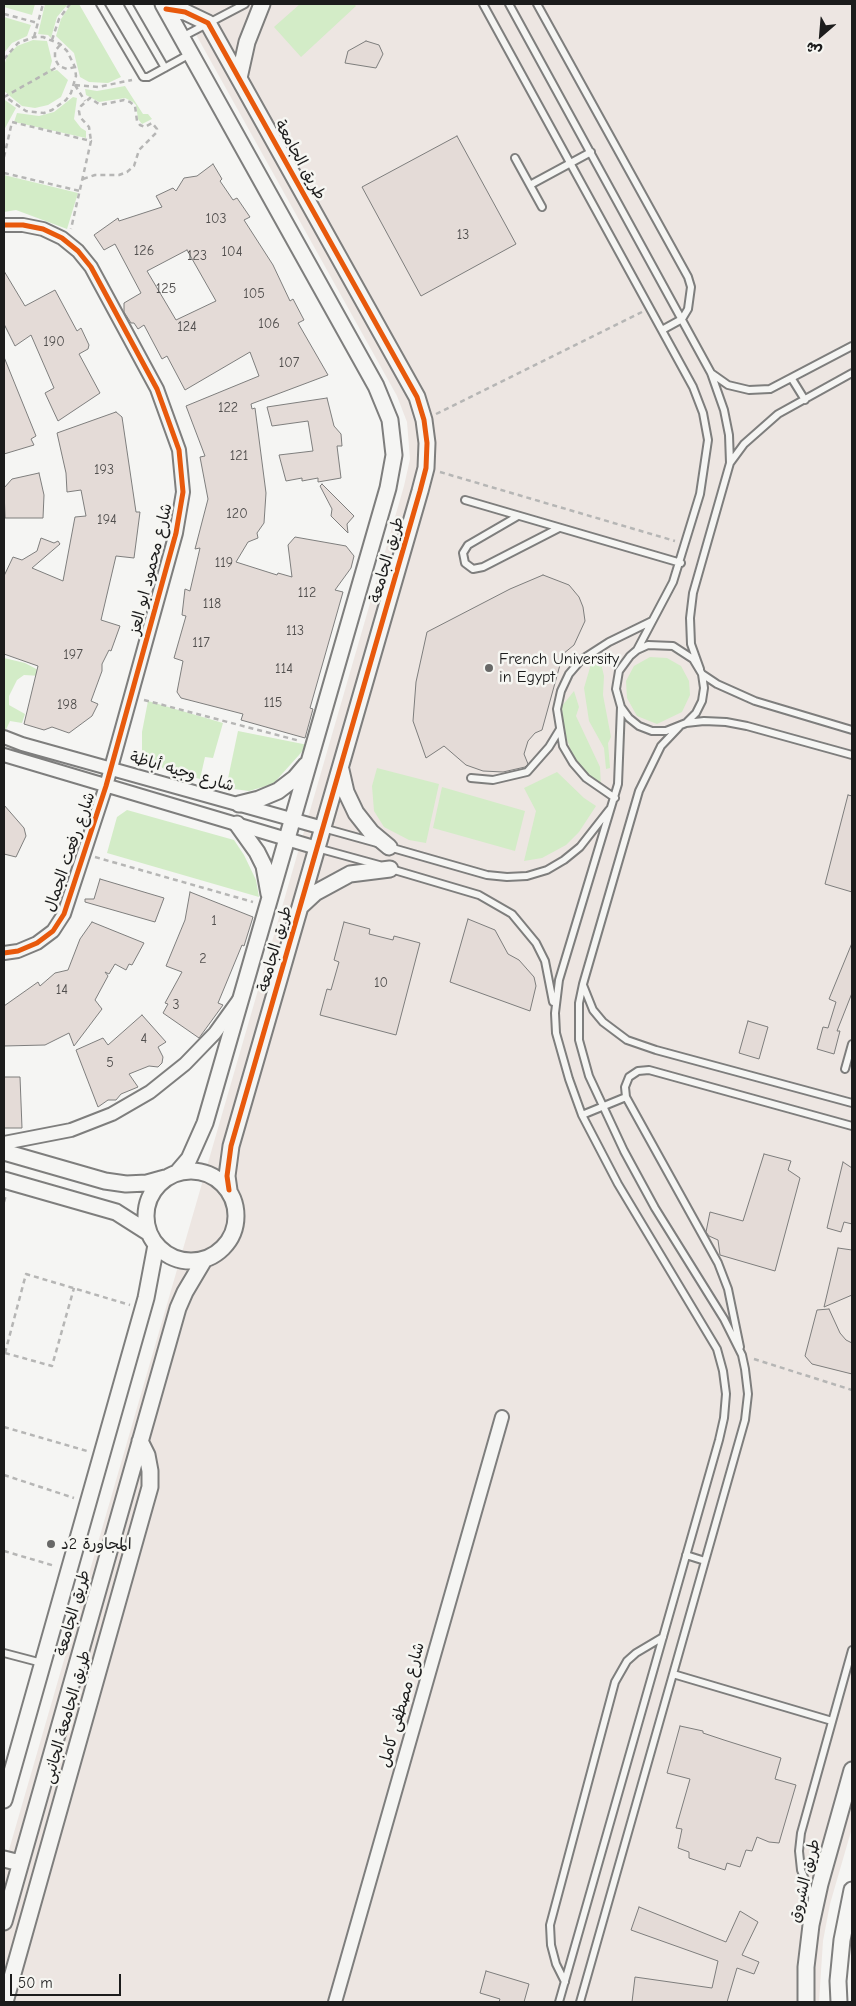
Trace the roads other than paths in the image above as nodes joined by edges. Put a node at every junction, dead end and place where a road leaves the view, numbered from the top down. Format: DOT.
graph roads {
  1 [pos="100,4"];
  2 [pos="128,4"];
  3 [pos="245,4"];
  4 [pos="262,4"];
  5 [pos="483,4"];
  6 [pos="509,4"];
  7 [pos="537,4"];
  8 [pos="164,6"];
  9 [pos="208,23"];
  10 [pos="182,37"];
  11 [pos="191,54"];
  12 [pos="165,68"];
  13 [pos="239,78"];
  14 [pos="591,152"];
  15 [pos="515,158"];
  16 [pos="571,162"];
  17 [pos="530,185"];
  18 [pos="542,207"];
  19 [pos="4,225"];
  20 [pos="682,319"];
  21 [pos="662,330"];
  22 [pos="852,346"];
  23 [pos="711,372"];
  24 [pos="852,373"];
  25 [pos="792,379"];
  26 [pos="805,400"];
  27 [pos="730,463"];
  28 [pos="465,500"];
  29 [pos="518,516"];
  30 [pos="559,528"];
  31 [pos="681,563"];
  32 [pos="653,620"];
  33 [pos="637,650"];
  34 [pos="701,672"];
  35 [pos="621,707"];
  36 [pos="686,723"];
  37 [pos="679,727"];
  38 [pos="560,729"];
  39 [pos="852,730"];
  40 [pos="4,737"];
  41 [pos="4,755"];
  42 [pos="852,755"];
  43 [pos="309,762"];
  44 [pos="110,768"];
  45 [pos="341,769"];
  46 [pos="471,778"];
  47 [pos="106,786"];
  48 [pos="615,798"];
  49 [pos="239,804"];
  50 [pos="613,805"];
  51 [pos="293,820"];
  52 [pos="237,824"];
  53 [pos="323,828"];
  54 [pos="287,839"];
  55 [pos="389,847"];
  56 [pos="318,848"];
  57 [pos="390,869"];
  58 [pos="269,902"];
  59 [pos="300,907"];
  60 [pos="4,952"];
  61 [pos="583,984"];
  62 [pos="241,997"];
  63 [pos="554,1013"];
  64 [pos="852,1044"];
  65 [pos="845,1069"];
  66 [pos="626,1098"];
  67 [pos="852,1103"];
  68 [pos="604,1106"];
  69 [pos="582,1115"];
  70 [pos="852,1126"];
  71 [pos="4,1143"];
  72 [pos="4,1152"];
  73 [pos="172,1176"];
  74 [pos="4,1180"];
  75 [pos="229,1190"];
  76 [pos="153,1239"];
  77 [pos="204,1260"];
  78 [pos="742,1355"];
  79 [pos="502,1417"];
  80 [pos="140,1441"];
  81 [pos="686,1555"];
  82 [pos="705,1560"];
  83 [pos="663,1637"];
  84 [pos="852,1650"];
  85 [pos="4,1652"];
  86 [pos="42,1663"];
  87 [pos="673,1674"];
  88 [pos="832,1721"];
  89 [pos="852,1770"];
  90 [pos="4,1800"];
  91 [pos="4,1859"];
  92 [pos="20,1863"];
  93 [pos="852,1890"];
  94 [pos="816,1903"];
  95 [pos="4,1922"];
  96 [pos="565,1982"];
  97 [pos="5,2002"];
  98 [pos="335,2002"];
  99 [pos="559,2002"];
  100 [pos="580,2002"];
  101 [pos="806,2002"];
  102 [pos="838,2002"];
  1 -- 12 [label="lane"];
  2 -- 12 [label="lane"];
  3 -- 9 [label="lane"];
  4 -- 13 [label="street"];
  5 -- 16 [label="lane"];
  6 -- 14 [label="lane"];
  7 -- 20 [label="lane"];
  8 -- 9 [label="street, طريق الجامعة"];
  8 -- 10 [label="street, طريق الجامعة"];
  9 -- 10 [label="lane"];
  9 -- 13 [label="street, طريق الجامعة"];
  10 -- 11 [label="street, طريق الجامعة"];
  11 -- 12 [label="lane"];
  11 -- 43 [label="street, طريق الجامعة"];
  13 -- 45 [label="street, طريق الجامعة"];
  14 -- 16 [label="lane"];
  14 -- 20 [label="lane"];
  15 -- 17 [label="lane"];
  16 -- 17 [label="lane"];
  16 -- 21 [label="lane"];
  17 -- 18 [label="lane"];
  19 -- 44 [label="street, شارع محمود ابو العز"];
  20 -- 21 [label="lane"];
  20 -- 23 [label="lane"];
  21 -- 31 [label="lane"];
  22 -- 25 [label="lane"];
  23 -- 25 [label="lane"];
  23 -- 27 [label="lane"];
  24 -- 26 [label="lane"];
  25 -- 26 [label="lane"];
  26 -- 27 [label="lane"];
  27 -- 34 [label="lane"];
  28 -- 29 [label="lane"];
  29 -- 30 [label="lane"];
  29 -- 30 [label="lane"];
  30 -- 31 [label="lane"];
  31 -- 32 [label="lane"];
  32 -- 33 [label="lane"];
  32 -- 38 [label="lane"];
  33 -- 34 [label="lane"];
  33 -- 35 [label="lane"];
  34 -- 36 [label="lane"];
  34 -- 39 [label="lane"];
  35 -- 37 [label="lane"];
  35 -- 48 [label="lane"];
  36 -- 37 [label="lane"];
  36 -- 42 [label="lane"];
  37 -- 61 [label="lane"];
  38 -- 46 [label="lane"];
  38 -- 48 [label="lane"];
  40 -- 44 [label="street, شارع وجيه أباظة"];
  41 -- 47 [label="street"];
  43 -- 49 [label="street"];
  43 -- 51 [label="street, طريق الجامعة"];
  44 -- 47 [label="street, شارع محمود ابو العز"];
  44 -- 49 [label="street, شارع وجيه أباظة"];
  45 -- 53 [label="street, طريق الجامعة"];
  45 -- 55 [label="street"];
  47 -- 52 [label="street"];
  47 -- 60 [label="street, شارع رفعت الجمال"];
  48 -- 50 [label="lane"];
  49 -- 51 [label="street, شارع وجيه أباظة"];
  50 -- 55 [label="lane"];
  50 -- 63 [label="lane"];
  51 -- 53 [label="street, شارع وجيه أباظة"];
  51 -- 54 [label="street, طريق الجامعة"];
  52 -- 54 [label="street"];
  52 -- 58 [label="street"];
  53 -- 55 [label="lane"];
  53 -- 56 [label="street, طريق الجامعة"];
  54 -- 56 [label="street"];
  54 -- 58 [label="street, طريق الجامعة"];
  56 -- 57 [label="lane"];
  56 -- 59 [label="street, طريق الجامعة"];
  57 -- 59 [label="street"];
  57 -- 63 [label="lane"];
  58 -- 62 [label="street, طريق الجامعة"];
  59 -- 75 [label="street, طريق الجامعة"];
  61 -- 67 [label="lane"];
  61 -- 68 [label="lane"];
  62 -- 71 [label="street"];
  62 -- 73 [label="street, طريق الجامعة"];
  63 -- 69 [label="lane"];
  64 -- 65 [label="lane"];
  66 -- 68 [label="lane"];
  66 -- 70 [label="lane"];
  66 -- 78 [label="lane"];
  68 -- 69 [label="lane"];
  68 -- 78 [label="lane"];
  69 -- 81 [label="lane"];
  72 -- 73 [label="street"];
  73 -- 75 [label="street"];
  73 -- 76 [label="street"];
  74 -- 76 [label="street"];
  75 -- 77 [label="street"];
  76 -- 77 [label="street"];
  76 -- 86 [label="street, طريق الجامعة"];
  77 -- 80 [label="street, طريق الجامعة"];
  78 -- 82 [label="lane"];
  79 -- 98 [label="street, شارع مصطفى كامل"];
  80 -- 92 [label="street, طريق الجامعة"];
  80 -- 97 [label="street, طريق الجامعة الجانبى"];
  81 -- 82 [label="lane"];
  81 -- 83 [label="lane"];
  82 -- 87 [label="lane"];
  83 -- 96 [label="lane"];
  83 -- 96 [label="lane"];
  84 -- 88 [label="lane"];
  85 -- 86 [label="lane"];
  86 -- 90 [label="street, طريق الجامعة"];
  87 -- 88 [label="lane"];
  87 -- 100 [label="lane"];
  88 -- 94 [label="lane"];
  89 -- 94 [label="street, طريق الشروق"];
  91 -- 92 [label="street"];
  92 -- 95 [label="street, طريق الجامعة"];
  93 -- 102 [label="street"];
  94 -- 101 [label="street, طريق الشروق"];
  96 -- 99 [label="lane"];
}
